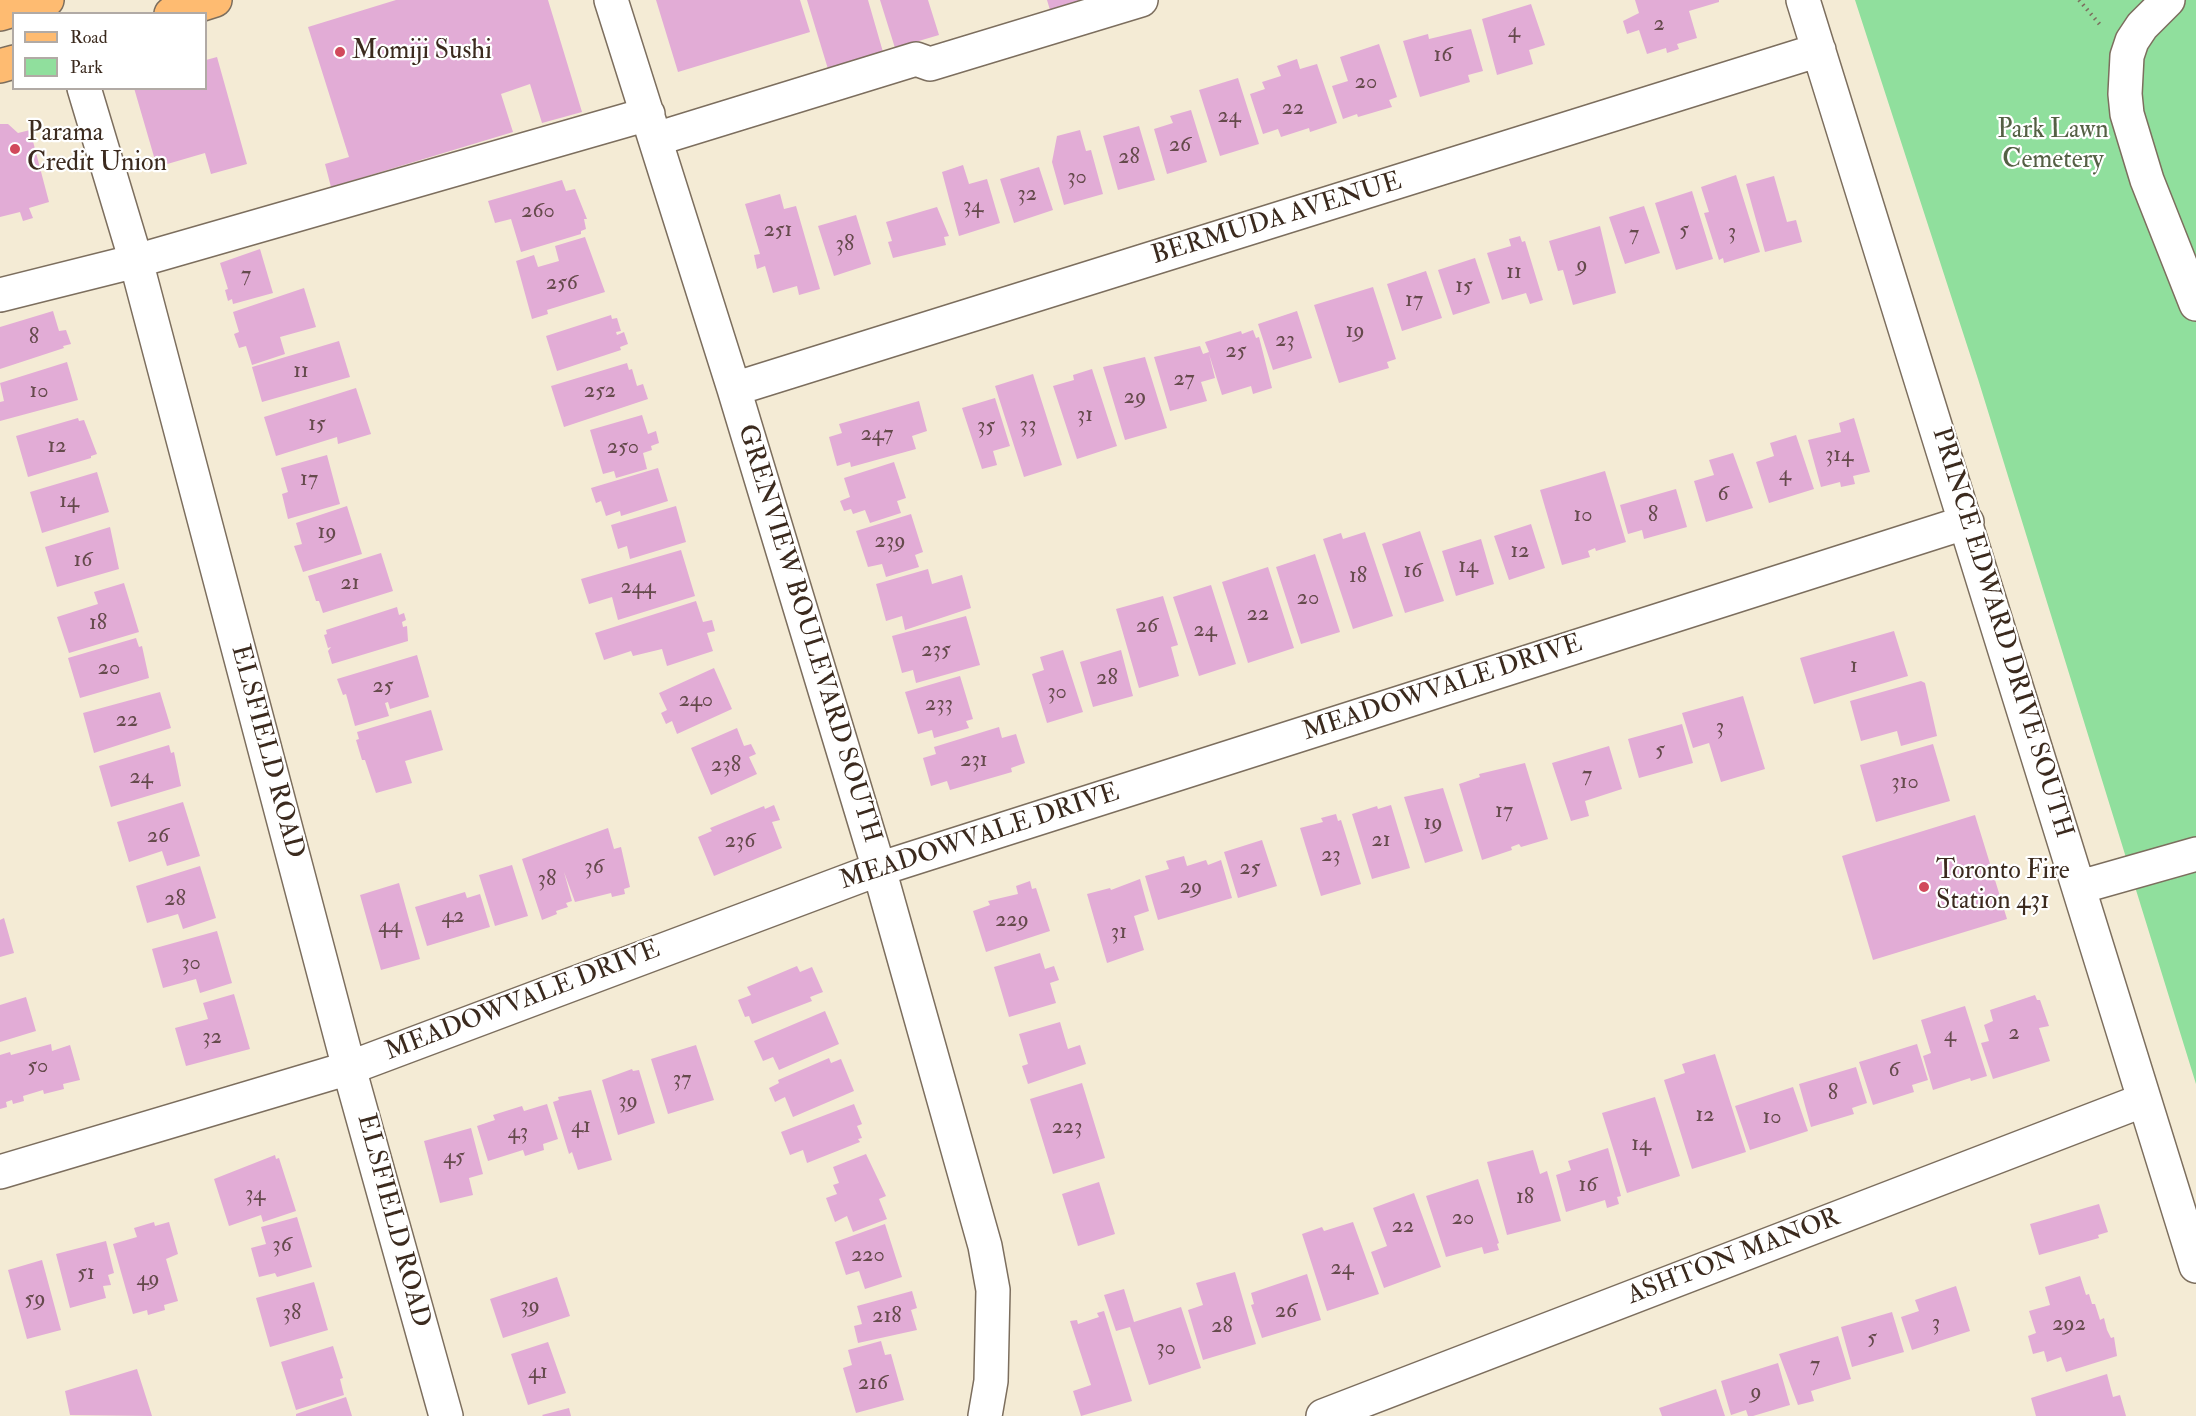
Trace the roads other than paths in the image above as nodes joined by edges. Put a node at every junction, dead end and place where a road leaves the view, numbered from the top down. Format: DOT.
graph roads {
  1 [pos="47,0"];
  2 [pos="611,0"];
  3 [pos="1141,0"];
  4 [pos="1803,0"];
  5 [pos="2168,0"];
  6 [pos="207,1"];
  7 [pos="177,12"];
  8 [pos="0,14"];
  9 [pos="1819,51"];
  10 [pos="85,90"];
  11 [pos="652,126"];
  12 [pos="136,261"];
  13 [pos="0,296"];
  14 [pos="2196,304"];
  15 [pos="734,389"];
  16 [pos="1967,522"];
  17 [pos="2196,854"];
  18 [pos="879,869"];
  19 [pos="2080,887"];
  20 [pos="349,1068"];
  21 [pos="2144,1100"];
  22 [pos="0,1172"];
  23 [pos="2196,1266"];
  24 [pos="446,1416"];
  25 [pos="985,1416"];
  26 [pos="1323,1416"];
  1 -- 8 [label="main road"];
  2 -- 11 [label="street, GRENVIEW BOULEVARD SOUTH"];
  3 -- 11 [label="street"];
  4 -- 9 [label="street, PRINCE EDWARD DRIVE SOUTH"];
  5 -- 14 [label="street"];
  6 -- 7 [label="main road"];
  9 -- 15 [label="street, BERMUDA AVENUE"];
  9 -- 16 [label="street, PRINCE EDWARD DRIVE SOUTH"];
  10 -- 12 [label="street, ELSFIELD ROAD"];
  11 -- 12 [label="street"];
  11 -- 15 [label="street, GRENVIEW BOULEVARD SOUTH"];
  12 -- 13 [label="street"];
  12 -- 20 [label="street, ELSFIELD ROAD"];
  15 -- 18 [label="street, GRENVIEW BOULEVARD SOUTH"];
  16 -- 18 [label="street, MEADOWVALE DRIVE"];
  16 -- 19 [label="street, PRINCE EDWARD DRIVE SOUTH"];
  17 -- 19 [label="street"];
  18 -- 20 [label="street, MEADOWVALE DRIVE"];
  18 -- 25 [label="street, GRENVIEW BOULEVARD SOUTH"];
  19 -- 21 [label="street, PRINCE EDWARD DRIVE SOUTH"];
  20 -- 22 [label="street, MEADOWVALE DRIVE"];
  20 -- 24 [label="street, ELSFIELD ROAD"];
  21 -- 23 [label="street, PRINCE EDWARD DRIVE SOUTH"];
  21 -- 26 [label="street, ASHTON MANOR"];
}
